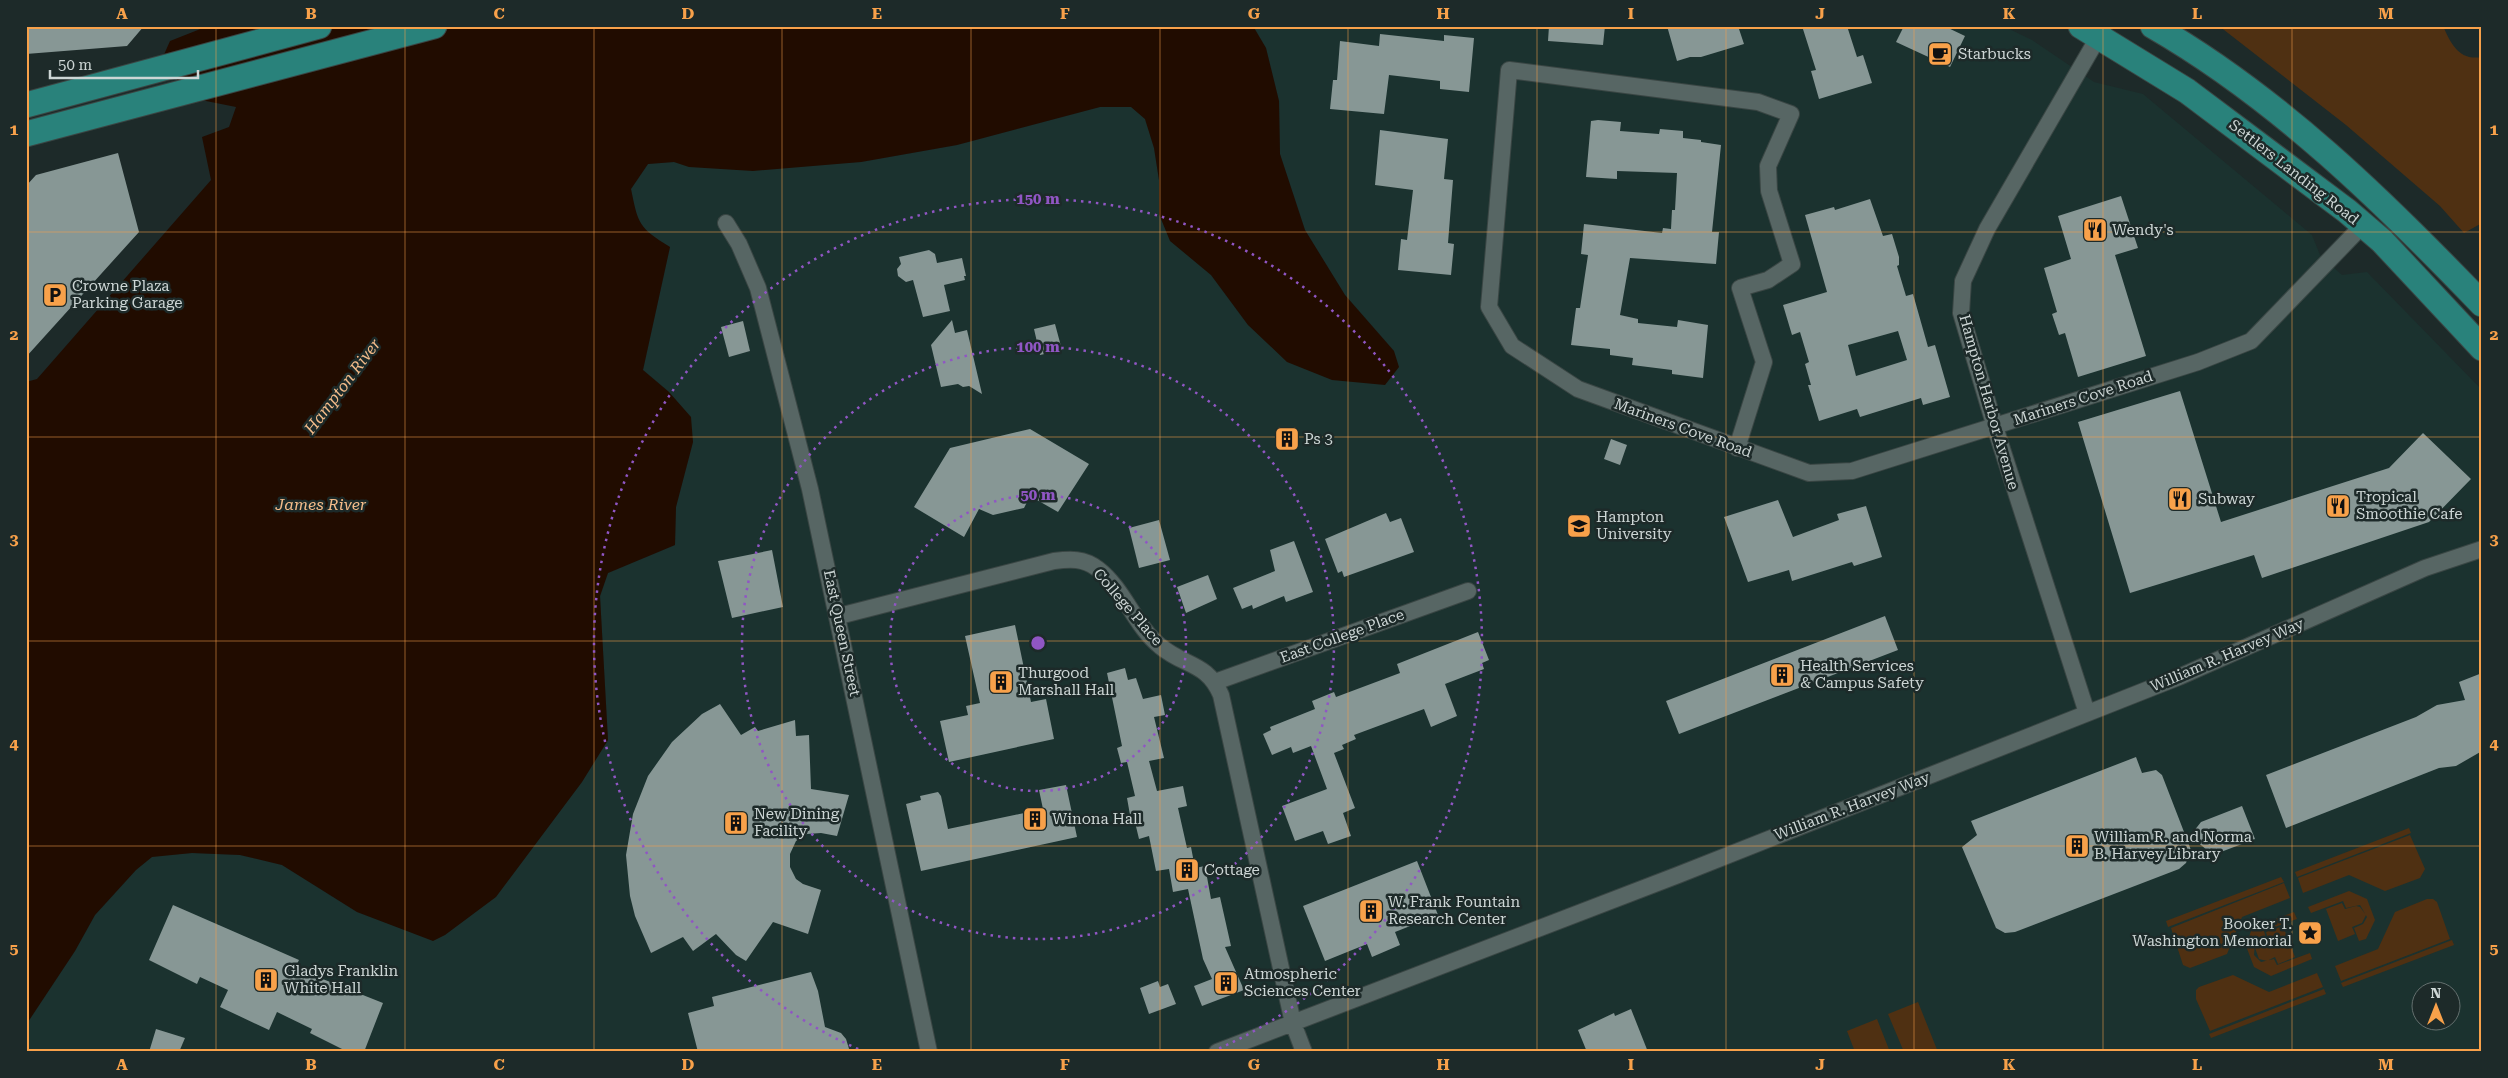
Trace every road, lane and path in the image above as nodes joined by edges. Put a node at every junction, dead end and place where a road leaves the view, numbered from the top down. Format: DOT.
graph roads {
  1 [pos="319,26"];
  2 [pos="434,26"];
  3 [pos="2153,26"];
  4 [pos="2095,30"];
  5 [pos="31,104"];
  6 [pos="35,132"];
  7 [pos="726,223"];
  8 [pos="2363,225"];
  9 [pos="2482,304"];
  10 [pos="2482,348"];
  11 [pos="1994,427"];
  12 [pos="1737,448"];
  13 [pos="2482,549"];
  14 [pos="1468,591"];
  15 [pos="839,616"];
  16 [pos="1216,682"];
  17 [pos="2087,713"];
  18 [pos="1293,1023"];
  19 [pos="929,1052"];
  20 [pos="1217,1052"];
  21 [pos="1304,1052"];
  1 -- 5 [label="main road"];
  2 -- 6 [label="main road"];
  3 -- 9 [label="main road, Settlers Landing Road"];
  4 -- 8 [label="main road, Settlers Landing Road"];
  4 -- 11 [label="street, Hampton Harbor Avenue"];
  7 -- 15 [label="street, East Queen Street"];
  8 -- 10 [label="main road, Settlers Landing Road"];
  8 -- 11 [label="street, Mariners Cove Road"];
  11 -- 12 [label="street, Mariners Cove Road"];
  11 -- 17 [label="street, Hampton Harbor Avenue"];
  12 -- 12 [label="street, Mariners Cove Road"];
  13 -- 17 [label="street, William R. Harvey Way"];
  14 -- 16 [label="street, East College Place"];
  15 -- 16 [label="street, College Place"];
  15 -- 19 [label="street, East Queen Street"];
  16 -- 18 [label="street, College Place"];
  17 -- 18 [label="street, William R. Harvey Way"];
  18 -- 20 [label="street, William R. Harvey Way"];
  18 -- 21 [label="street, College Place"];
}
